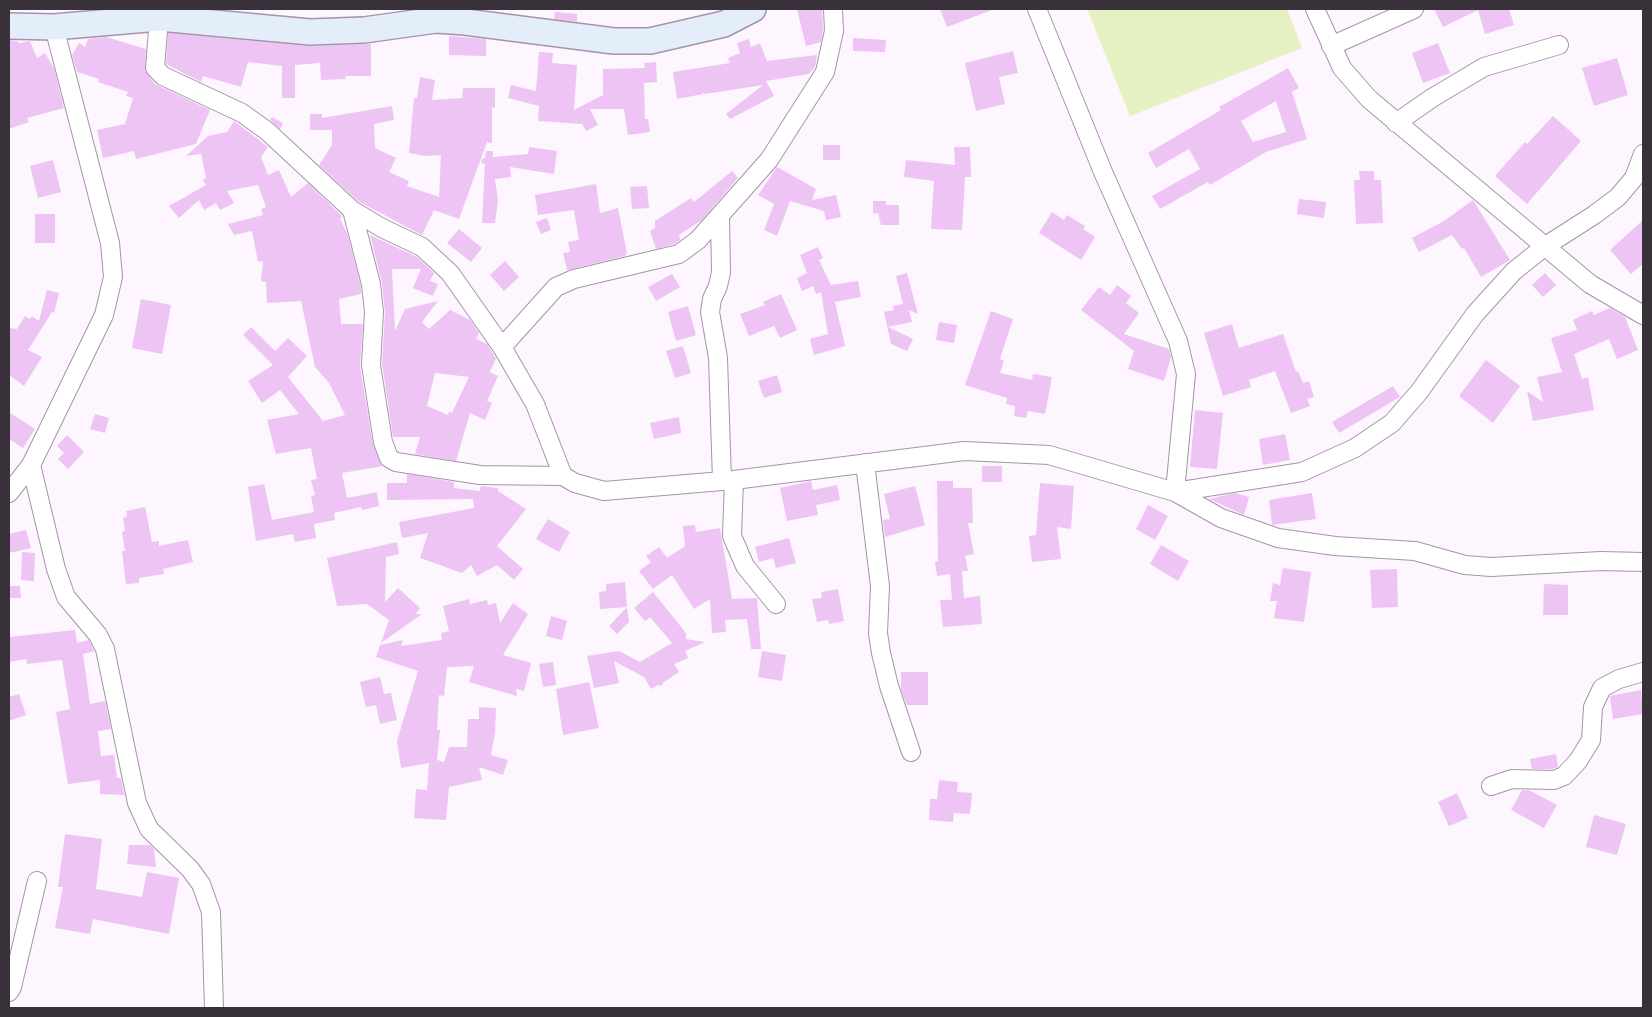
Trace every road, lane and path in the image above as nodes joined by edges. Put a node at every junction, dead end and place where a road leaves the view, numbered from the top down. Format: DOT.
graph roads {
  1 [pos="753,9"];
  2 [pos="833,9"];
  3 [pos="1036,9"];
  4 [pos="1315,9"];
  5 [pos="1414,9"];
  6 [pos="159,18"];
  7 [pos="9,26"];
  8 [pos="54,27"];
  9 [pos="1559,45"];
  10 [pos="1331,46"];
  11 [pos="1396,123"];
  12 [pos="1643,154"];
  13 [pos="1639,180"];
  14 [pos="352,210"];
  15 [pos="720,216"];
  16 [pos="1544,247"];
  17 [pos="1643,315"];
  18 [pos="502,347"];
  19 [pos="865,463"];
  20 [pos="31,465"];
  21 [pos="563,476"];
  22 [pos="728,480"];
  23 [pos="1175,492"];
  24 [pos="9,493"];
  25 [pos="1643,562"];
  26 [pos="776,604"];
  27 [pos="1643,672"];
  28 [pos="911,752"];
  29 [pos="1491,786"];
  30 [pos="37,881"];
  31 [pos="9,992"];
  32 [pos="214,1008"];
  1 -- 6 [label="street"];
  2 -- 15 [label="street"];
  3 -- 23 [label="street"];
  4 -- 10 [label="street"];
  5 -- 10 [label="street"];
  6 -- 8 [label="street"];
  6 -- 14 [label="street"];
  7 -- 8 [label="street"];
  8 -- 20 [label="street"];
  9 -- 11 [label="street"];
  10 -- 11 [label="street"];
  11 -- 16 [label="street"];
  12 -- 13 [label="street"];
  13 -- 16 [label="street"];
  14 -- 18 [label="street"];
  14 -- 21 [label="street"];
  15 -- 18 [label="street"];
  15 -- 22 [label="street"];
  16 -- 17 [label="street"];
  16 -- 23 [label="street"];
  18 -- 21 [label="street"];
  19 -- 22 [label="street"];
  19 -- 23 [label="street"];
  19 -- 28 [label="street"];
  20 -- 24 [label="street"];
  20 -- 32 [label="street"];
  21 -- 22 [label="street"];
  22 -- 26 [label="street"];
  23 -- 25 [label="street"];
  27 -- 29 [label="street"];
  30 -- 31 [label="street"];
}
